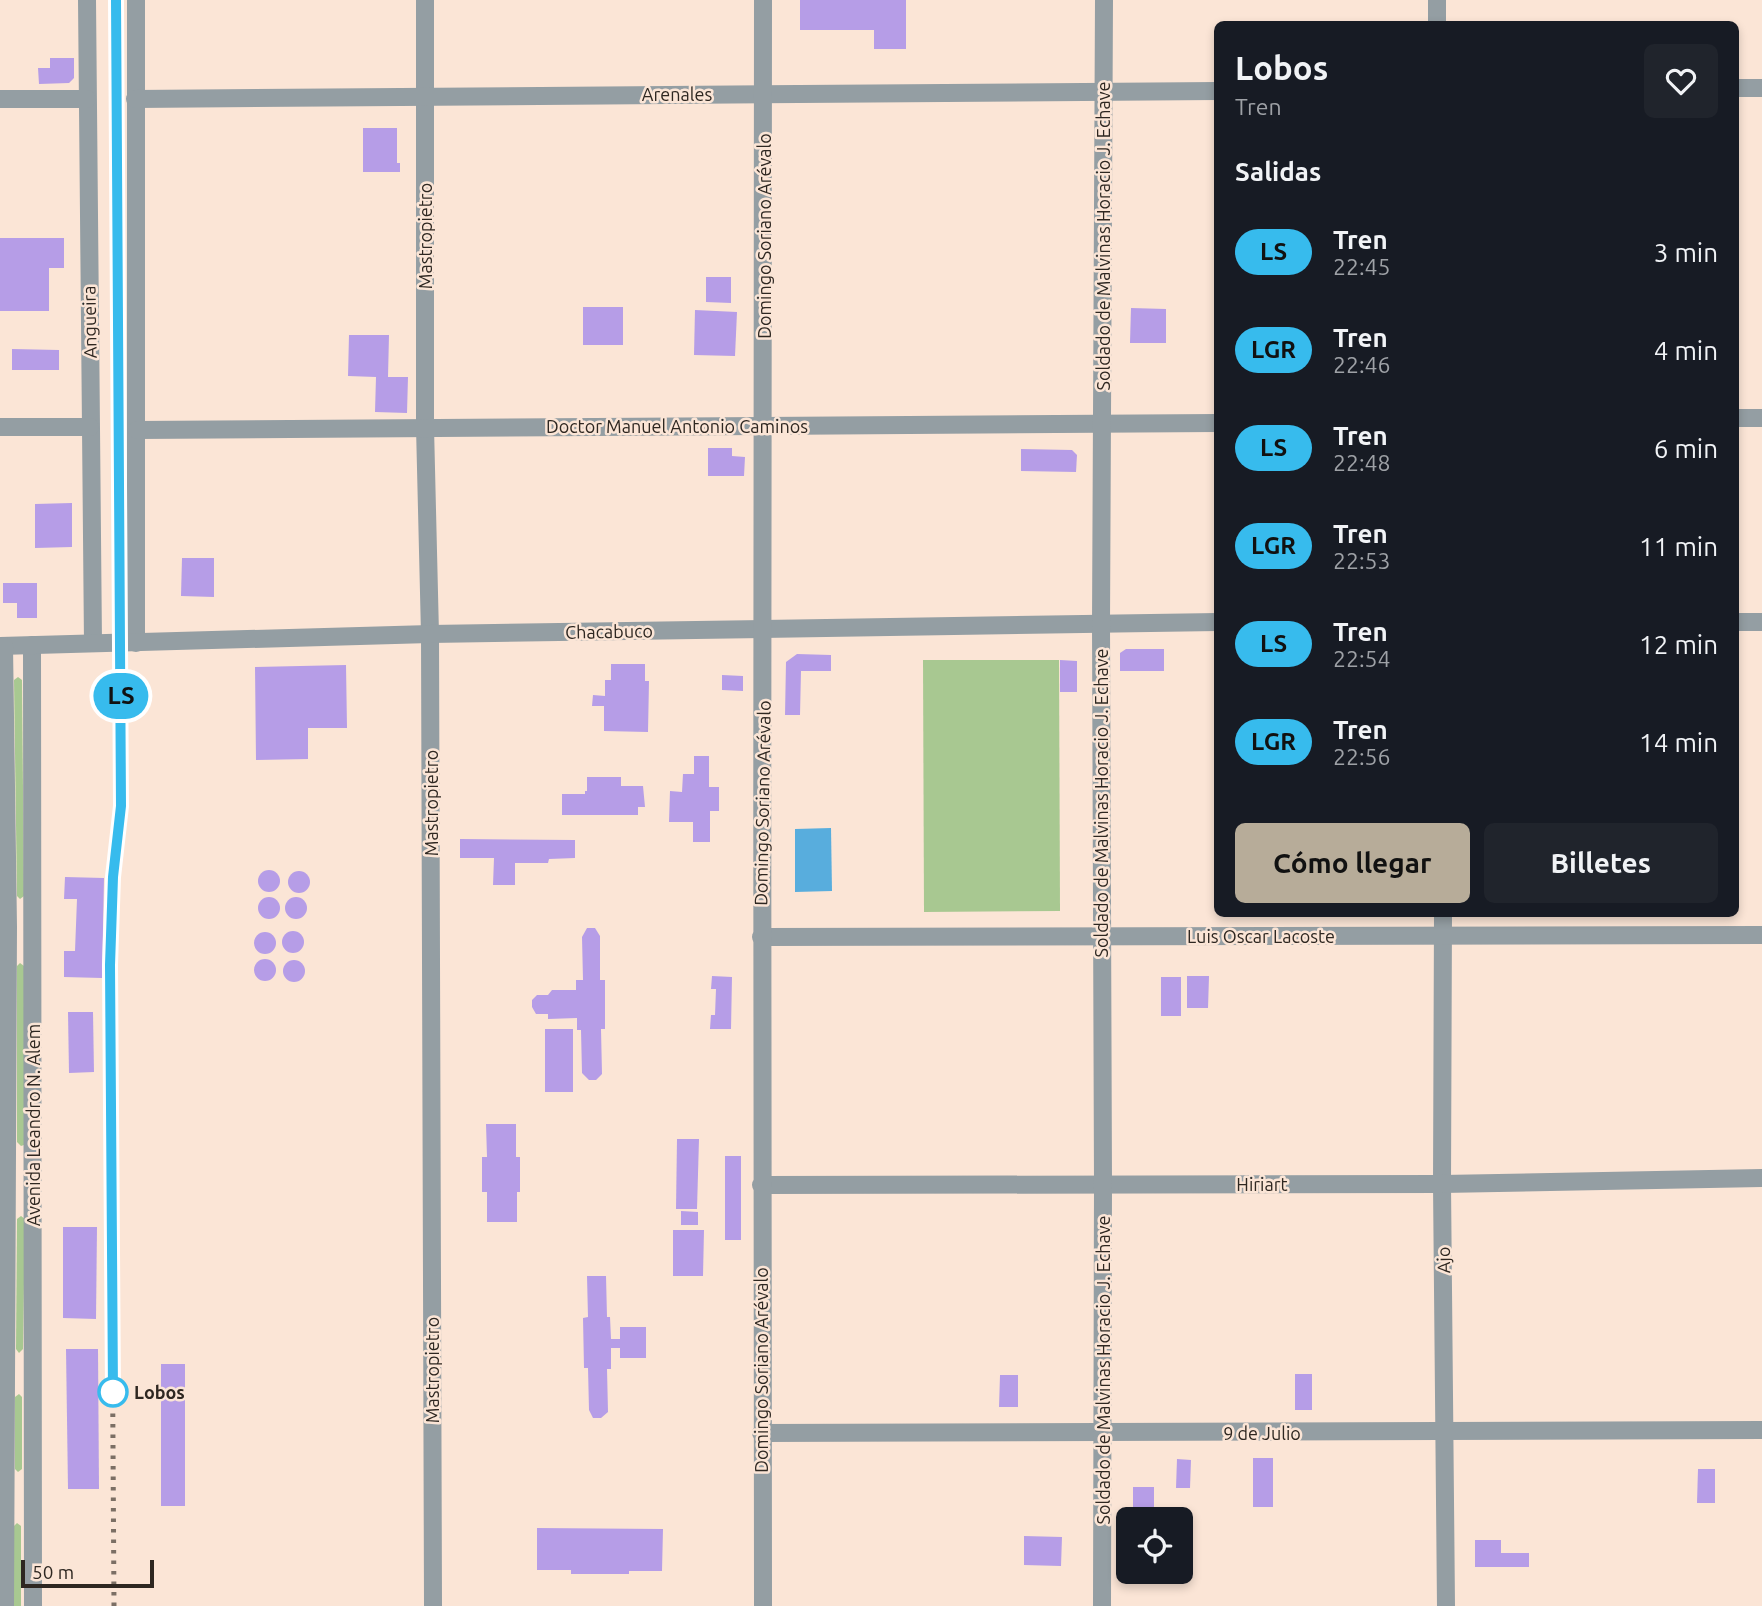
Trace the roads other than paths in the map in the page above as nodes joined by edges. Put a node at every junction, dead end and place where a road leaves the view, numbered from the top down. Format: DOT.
graph roads {
  1 [pos="87,0"];
  2 [pos="136,0"];
  3 [pos="425,0"];
  4 [pos="762,0"];
  5 [pos="1104,0"];
  6 [pos="1437,0"];
  7 [pos="1437,21"];
  8 [pos="1739,88"];
  9 [pos="1762,88"];
  10 [pos="1104,91"];
  11 [pos="1214,91"];
  12 [pos="763,94"];
  13 [pos="425,95"];
  14 [pos="0,99"];
  15 [pos="87,99"];
  16 [pos="135,99"];
  17 [pos="1739,418"];
  18 [pos="1762,418"];
  19 [pos="1214,423"];
  20 [pos="1101,425"];
  21 [pos="765,426"];
  22 [pos="90,427"];
  23 [pos="425,427"];
  24 [pos="0,428"];
  25 [pos="136,430"];
  26 [pos="1214,622"];
  27 [pos="1739,622"];
  28 [pos="1762,622"];
  29 [pos="1101,624"];
  30 [pos="764,628"];
  31 [pos="430,634"];
  32 [pos="93,643"];
  33 [pos="136,643"];
  34 [pos="32,645"];
  35 [pos="2,646"];
  36 [pos="1443,917"];
  37 [pos="4,927"];
  38 [pos="33,927"];
  39 [pos="1101,935"];
  40 [pos="1762,935"];
  41 [pos="761,936"];
  42 [pos="1443,937"];
  43 [pos="1762,1178"];
  44 [pos="4,1180"];
  45 [pos="33,1181"];
  46 [pos="1103,1184"];
  47 [pos="1442,1184"];
  48 [pos="761,1185"];
  49 [pos="6,1369"];
  50 [pos="33,1369"];
  51 [pos="1762,1430"];
  52 [pos="3,1431"];
  53 [pos="1445,1432"];
  54 [pos="761,1433"];
  55 [pos="1103,1433"];
  56 [pos="5,1499"];
  57 [pos="33,1499"];
  58 [pos="5,1606"];
  59 [pos="33,1606"];
  60 [pos="433,1606"];
  61 [pos="762,1606"];
  62 [pos="1102,1606"];
  63 [pos="1446,1606"];
  1 -- 15 [label="street, Angueira"];
  2 -- 16 [label="street"];
  3 -- 13 [label="street, Mastropietro"];
  4 -- 12 [label="street, Domingo Soriano Arévalo"];
  5 -- 10 [label="street, Soldado de Malvinas Horacio J. Echave"];
  6 -- 7 [label="street"];
  8 -- 9 [label="street"];
  10 -- 11 [label="street, Arenales"];
  10 -- 12 [label="street, Arenales"];
  10 -- 20 [label="street, Soldado de Malvinas Horacio J. Echave"];
  12 -- 13 [label="street, Arenales"];
  12 -- 21 [label="street, Domingo Soriano Arévalo"];
  13 -- 16 [label="street, Arenales"];
  13 -- 23 [label="street, Mastropietro"];
  14 -- 15 [label="street"];
  15 -- 22 [label="street, Angueira"];
  16 -- 25 [label="street"];
  17 -- 18 [label="street"];
  19 -- 20 [label="street, Doctor Manuel Antonio Caminos"];
  20 -- 21 [label="street, Doctor Manuel Antonio Caminos"];
  20 -- 29 [label="street, Soldado de Malvinas Horacio J. Echave"];
  21 -- 23 [label="street, Doctor Manuel Antonio Caminos"];
  21 -- 30 [label="street, Domingo Soriano Arévalo"];
  22 -- 24 [label="street"];
  22 -- 32 [label="street, Angueira"];
  23 -- 25 [label="street, Doctor Manuel Antonio Caminos"];
  23 -- 31 [label="street, Mastropietro"];
  25 -- 33 [label="street"];
  26 -- 29 [label="street, Chacabuco"];
  27 -- 28 [label="street"];
  29 -- 30 [label="street, Chacabuco"];
  29 -- 39 [label="street, Soldado de Malvinas Horacio J. Echave"];
  30 -- 31 [label="street, Chacabuco"];
  30 -- 41 [label="street, Domingo Soriano Arévalo"];
  31 -- 33 [label="street, Chacabuco"];
  31 -- 60 [label="street, Mastropietro"];
  32 -- 33 [label="street, Chacabuco"];
  32 -- 34 [label="street, Chacabuco"];
  34 -- 35 [label="street, Chacabuco"];
  34 -- 38 [label="street, Avenida Leandro N. Alem"];
  35 -- 37 [label="street, Avenida Leandro N. Alem"];
  36 -- 42 [label="street, Ajo"];
  37 -- 38 [label="street"];
  37 -- 44 [label="street, Avenida Leandro N. Alem"];
  38 -- 45 [label="street, Avenida Leandro N. Alem"];
  39 -- 41 [label="street, Luis Oscar Lacoste"];
  39 -- 42 [label="street, Luis Oscar Lacoste"];
  39 -- 46 [label="street, Soldado de Malvinas Horacio J. Echave"];
  40 -- 42 [label="street, Luis Oscar Lacoste"];
  41 -- 48 [label="street, Domingo Soriano Arévalo"];
  42 -- 47 [label="street, Ajo"];
  43 -- 47 [label="street, Hiriart"];
  44 -- 45 [label="street"];
  44 -- 49 [label="street, Avenida Leandro N. Alem"];
  45 -- 50 [label="street, Avenida Leandro N. Alem"];
  46 -- 47 [label="street, Hiriart"];
  46 -- 48 [label="street, Hiriart"];
  46 -- 55 [label="street, Soldado de Malvinas Horacio J. Echave"];
  47 -- 53 [label="street, Ajo"];
  48 -- 54 [label="street, Domingo Soriano Arévalo"];
  49 -- 50 [label="street"];
  49 -- 52 [label="street, Avenida Leandro N. Alem"];
  50 -- 57 [label="street, Avenida Leandro N. Alem"];
  51 -- 53 [label="street, 9 de Julio"];
  52 -- 56 [label="street, Avenida Leandro N. Alem"];
  53 -- 55 [label="street, 9 de Julio"];
  53 -- 63 [label="street, Ajo"];
  54 -- 55 [label="street, 9 de Julio"];
  54 -- 61 [label="street, Domingo Soriano Arévalo"];
  55 -- 62 [label="street, Soldado de Malvinas Horacio J. Echave"];
  56 -- 57 [label="street"];
  56 -- 58 [label="street, Avenida Leandro N. Alem"];
  57 -- 59 [label="street, Avenida Leandro N. Alem"];
}
